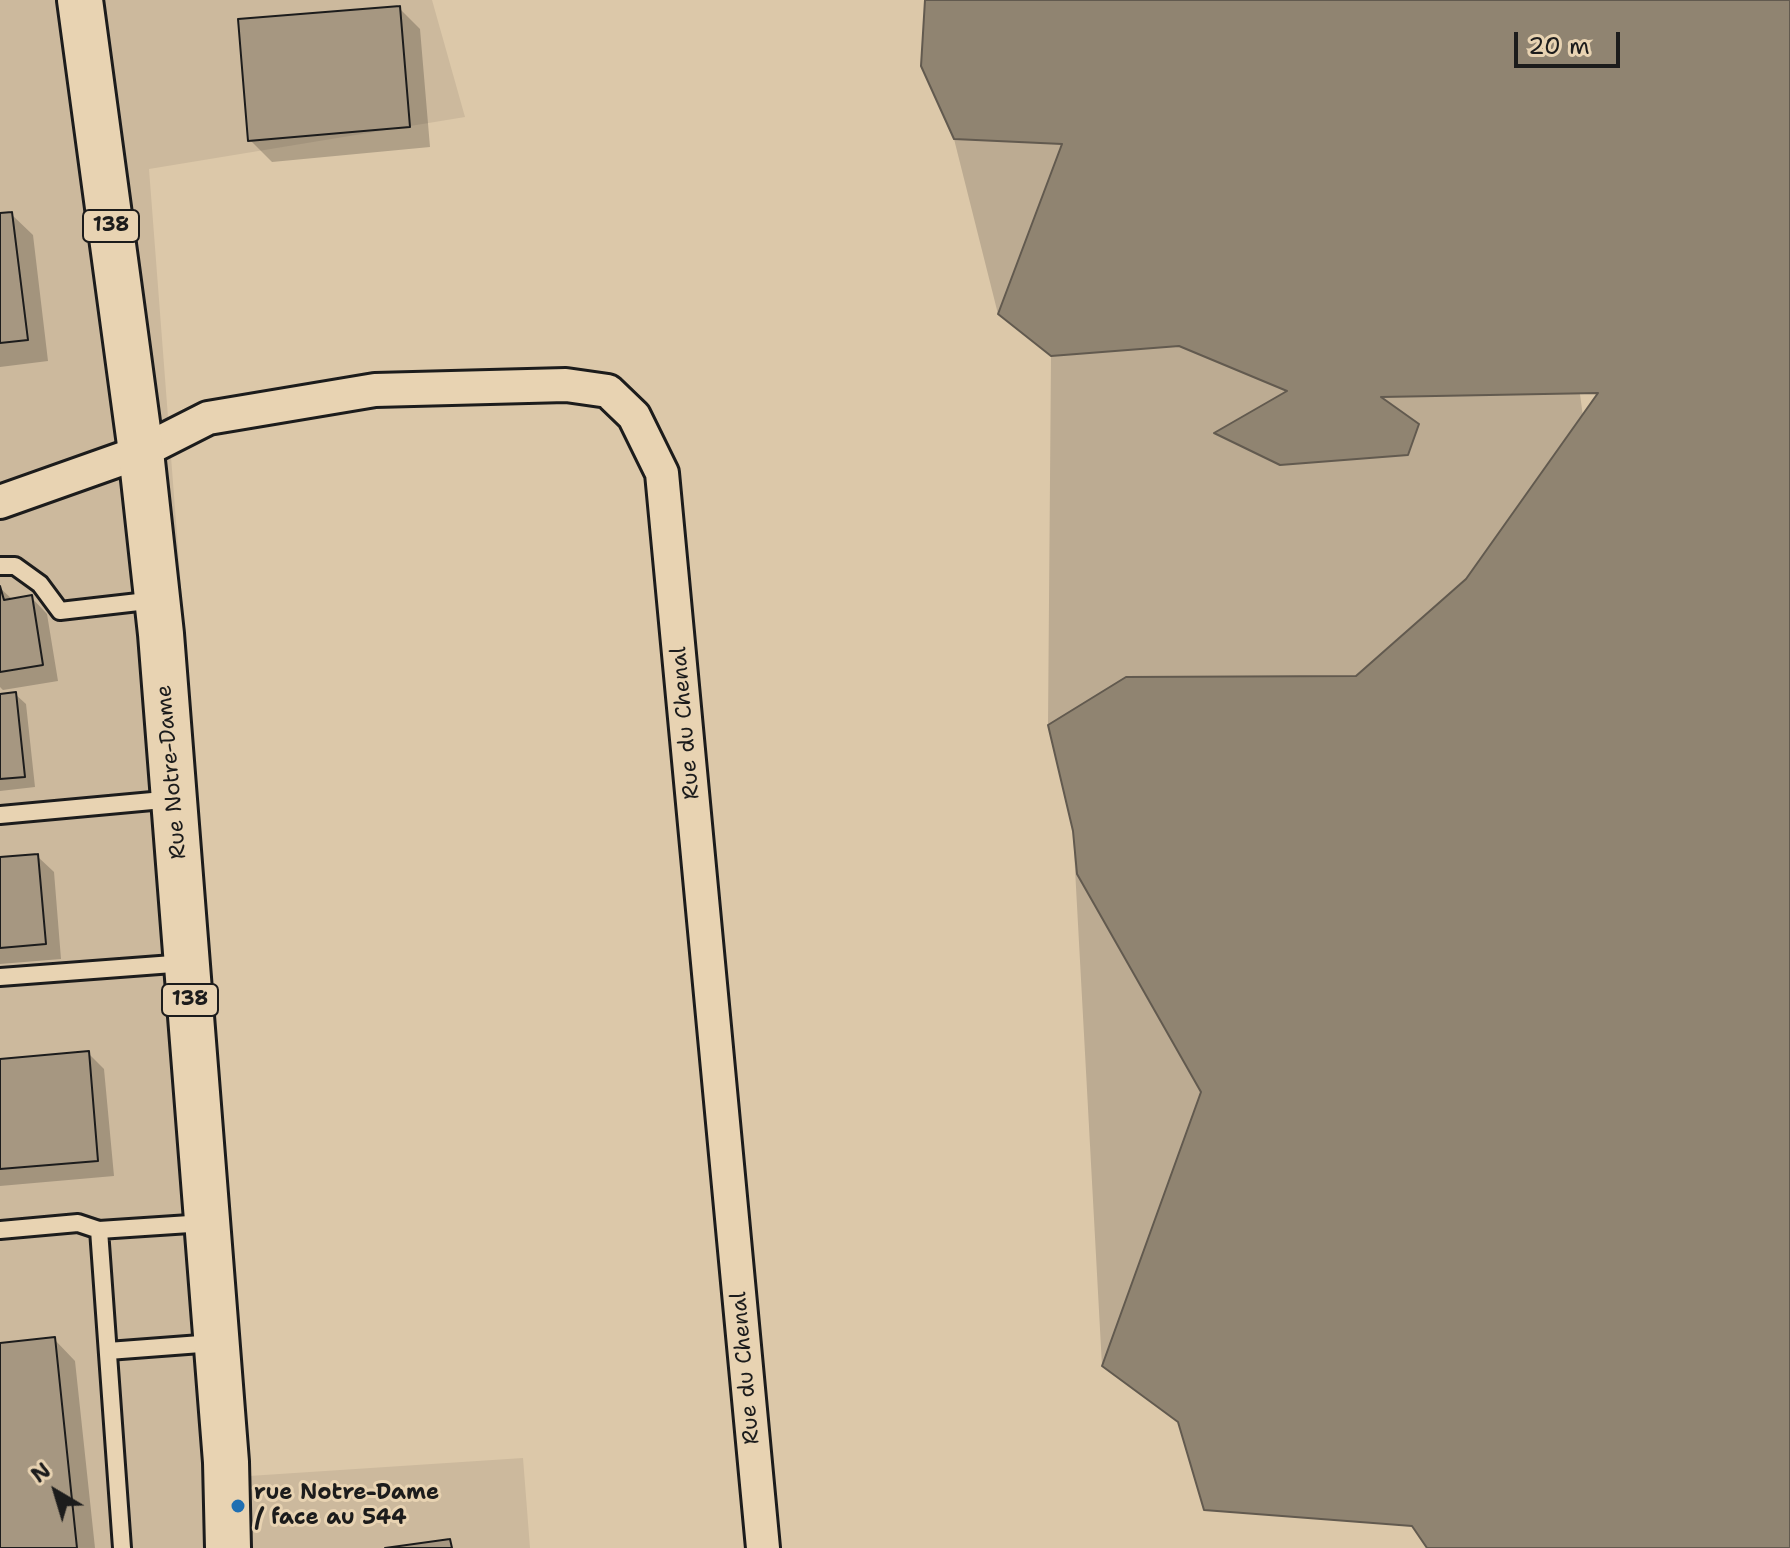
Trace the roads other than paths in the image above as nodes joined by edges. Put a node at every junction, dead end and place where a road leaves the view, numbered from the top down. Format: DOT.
graph roads {
  1 [pos="80,0"];
  2 [pos="141,452"];
  3 [pos="0,502"];
  4 [pos="0,566"];
  5 [pos="157,600"];
  6 [pos="174,799"];
  7 [pos="0,815"];
  8 [pos="187,963"];
  9 [pos="0,977"];
  10 [pos="207,1223"];
  11 [pos="0,1230"];
  12 [pos="99,1230"];
  13 [pos="217,1342"];
  14 [pos="108,1351"];
  15 [pos="122,1548"];
  16 [pos="228,1548"];
  17 [pos="763,1548"];
  1 -- 2 [label="main road, Rue Notre-Dame / 138"];
  2 -- 3 [label="street, Rue du Chenal"];
  2 -- 5 [label="main road, Rue Notre-Dame / 138"];
  2 -- 17 [label="street, Rue du Chenal"];
  4 -- 5 [label="lane"];
  5 -- 6 [label="main road, Rue Notre-Dame / 138"];
  6 -- 7 [label="lane"];
  6 -- 8 [label="main road, Rue Notre-Dame / 138"];
  8 -- 9 [label="lane"];
  8 -- 10 [label="main road, Rue Notre-Dame / 138"];
  10 -- 12 [label="lane"];
  10 -- 13 [label="main road, Rue Notre-Dame / 138"];
  11 -- 12 [label="lane"];
  12 -- 14 [label="lane"];
  13 -- 14 [label="lane"];
  13 -- 16 [label="main road, Rue Notre-Dame / 138"];
  14 -- 15 [label="lane"];
}
